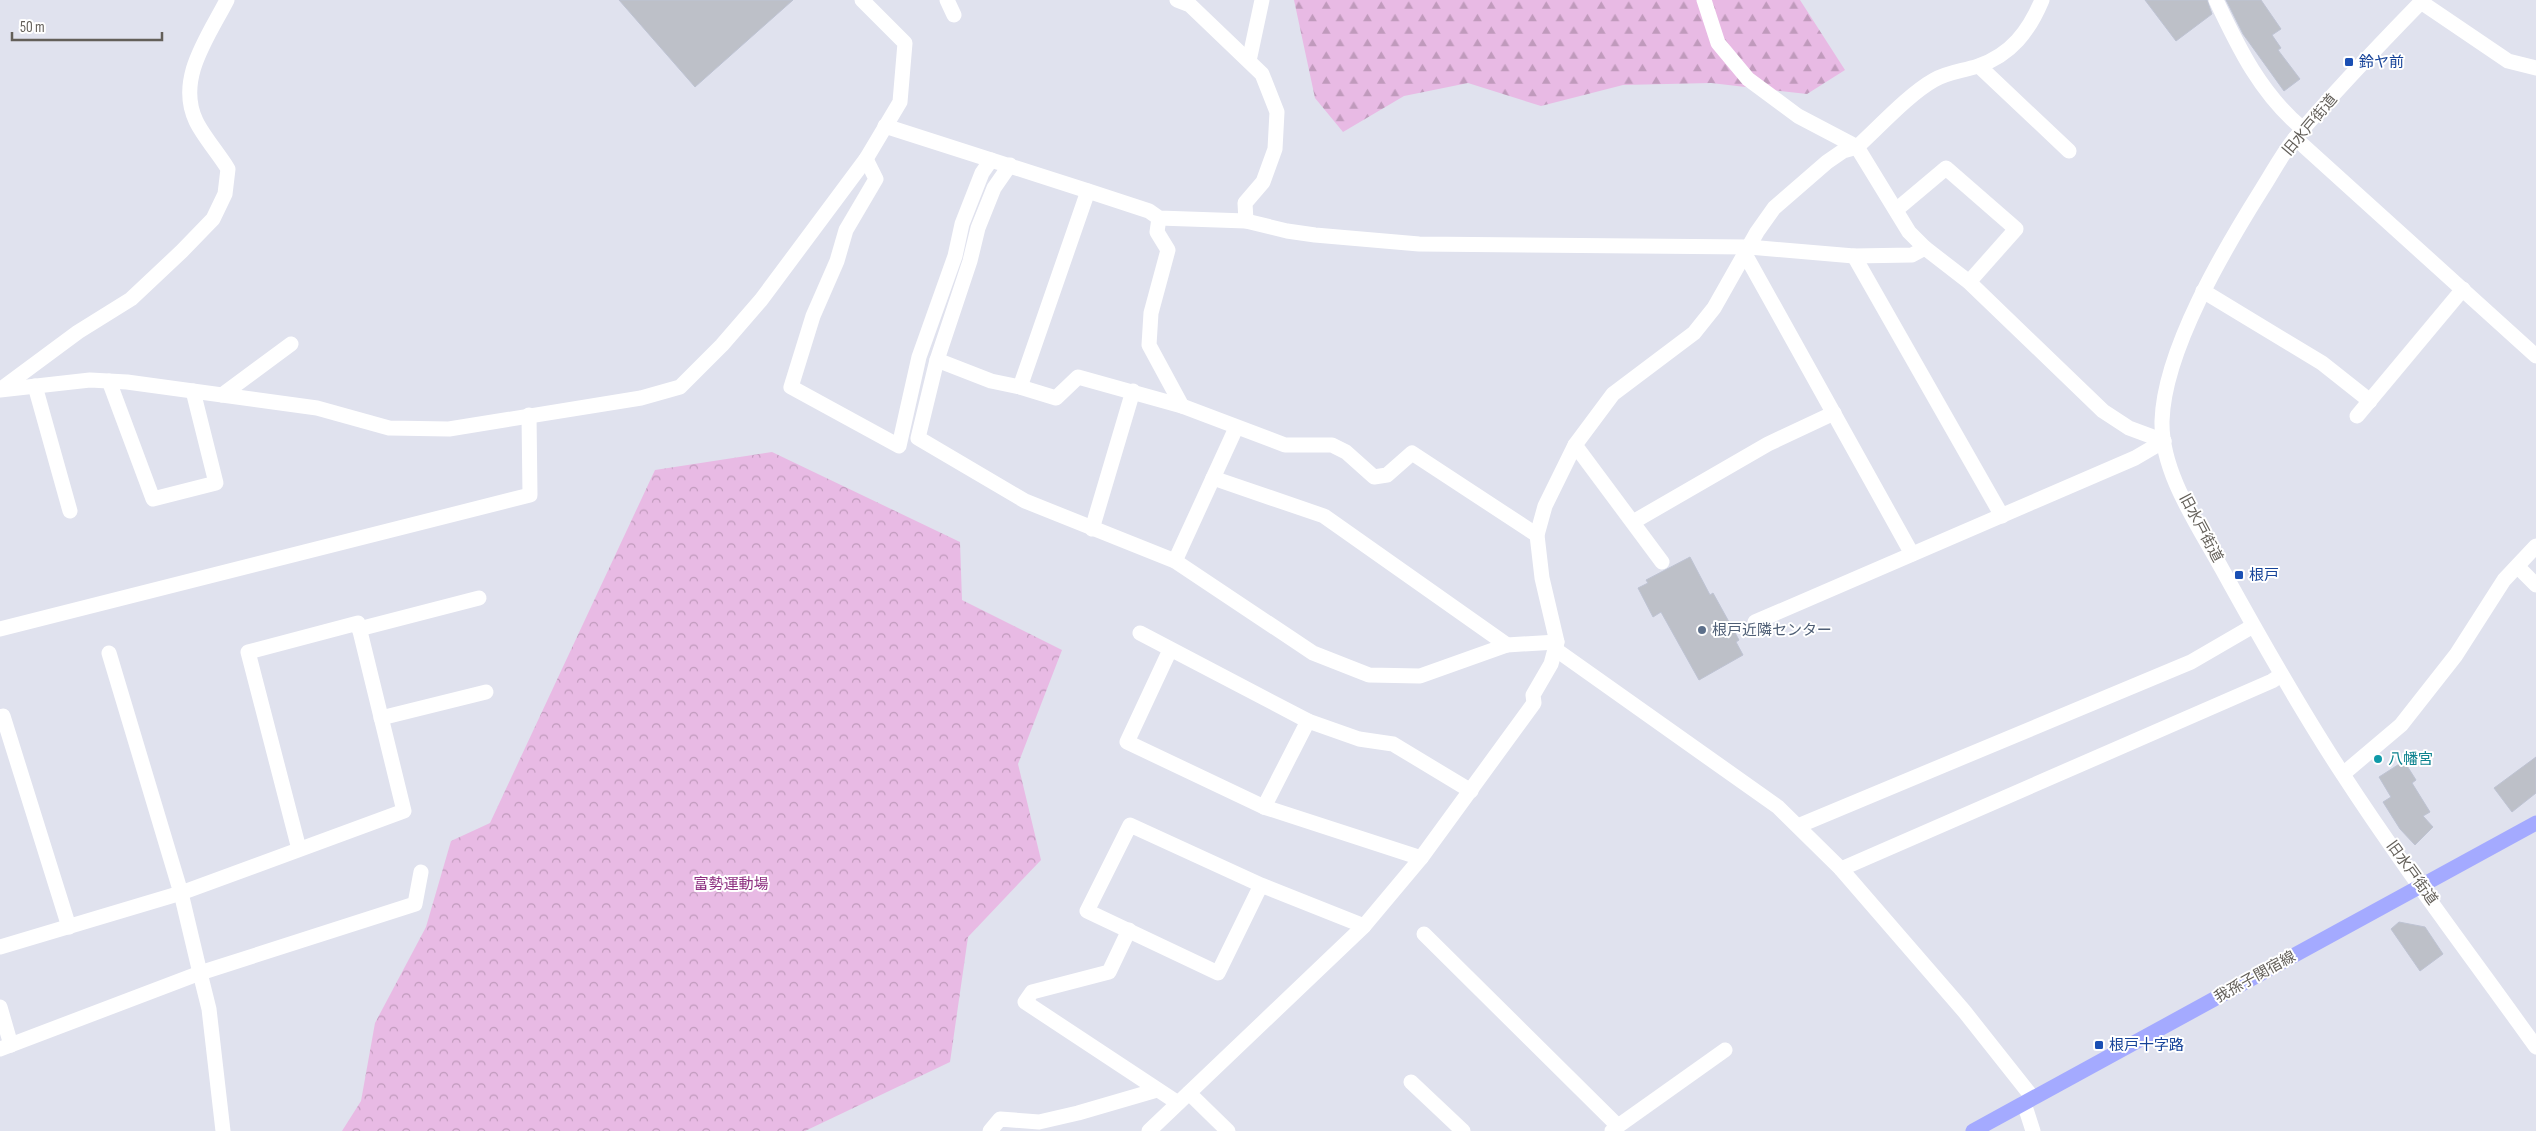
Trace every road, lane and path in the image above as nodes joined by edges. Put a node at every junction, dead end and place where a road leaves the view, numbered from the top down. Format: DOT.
graph roads {
  1 [pos="227,0"];
  2 [pos="862,0"];
  3 [pos="947,0"];
  4 [pos="1262,0"];
  5 [pos="1704,0"];
  6 [pos="2042,0"];
  7 [pos="2216,0"];
  8 [pos="1183,1"];
  9 [pos="2422,1"];
  10 [pos="877,6"];
  11 [pos="954,15"];
  12 [pos="1249,61"];
  13 [pos="1979,66"];
  14 [pos="2536,68"];
  15 [pos="885,126"];
  16 [pos="2299,134"];
  17 [pos="1857,147"];
  18 [pos="2069,151"];
  19 [pos="866,159"];
  20 [pos="991,160"];
  21 [pos="1010,165"];
  22 [pos="1088,191"];
  23 [pos="1896,210"];
  24 [pos="1159,218"];
  25 [pos="1246,221"];
  26 [pos="1925,248"];
  27 [pos="1747,251"];
  28 [pos="1854,256"];
  29 [pos="1969,282"];
  30 [pos="2463,289"];
  31 [pos="2203,291"];
  32 [pos="291,344"];
  33 [pos="2536,356"];
  34 [pos="936,360"];
  35 [pos="110,381"];
  36 [pos="34,386"];
  37 [pos="1020,387"];
  38 [pos="0,390"];
  39 [pos="193,391"];
  40 [pos="1133,391"];
  41 [pos="222,396"];
  42 [pos="2370,401"];
  43 [pos="1182,406"];
  44 [pos="1834,413"];
  45 [pos="530,415"];
  46 [pos="2358,416"];
  47 [pos="1236,428"];
  48 [pos="2164,441"];
  49 [pos="1575,445"];
  50 [pos="1213,478"];
  51 [pos="70,511"];
  52 [pos="2002,516"];
  53 [pos="1633,522"];
  54 [pos="1092,529"];
  55 [pos="1537,535"];
  56 [pos="2536,546"];
  57 [pos="1912,554"];
  58 [pos="1174,561"];
  59 [pos="1662,562"];
  60 [pos="2518,567"];
  61 [pos="2536,585"];
  62 [pos="479,598"];
  63 [pos="1755,622"];
  64 [pos="2253,626"];
  65 [pos="0,629"];
  66 [pos="359,629"];
  67 [pos="1140,634"];
  68 [pos="1556,645"];
  69 [pos="1507,646"];
  70 [pos="1170,650"];
  71 [pos="109,653"];
  72 [pos="2282,675"];
  73 [pos="486,692"];
  74 [pos="0,717"];
  75 [pos="381,718"];
  76 [pos="1308,721"];
  77 [pos="2343,774"];
  78 [pos="1472,791"];
  79 [pos="1264,807"];
  80 [pos="2536,823"];
  81 [pos="1798,826"];
  82 [pos="299,849"];
  83 [pos="1421,858"];
  84 [pos="1841,869"];
  85 [pos="421,872"];
  86 [pos="1261,885"];
  87 [pos="2421,886"];
  88 [pos="181,893"];
  89 [pos="1364,926"];
  90 [pos="69,927"];
  91 [pos="1129,930"];
  92 [pos="1424,934"];
  93 [pos="0,948"];
  94 [pos="200,973"];
  95 [pos="0,1007"];
  96 [pos="5,1047"];
  97 [pos="2536,1047"];
  98 [pos="1725,1050"];
  99 [pos="1411,1082"];
  100 [pos="1157,1090"];
  101 [pos="1184,1098"];
  102 [pos="2028,1100"];
  103 [pos="1615,1128"];
  104 [pos="223,1131"];
  105 [pos="990,1131"];
  106 [pos="1149,1131"];
  107 [pos="1228,1131"];
  108 [pos="1463,1131"];
  109 [pos="1973,1131"];
  110 [pos="2033,1131"];
  1 -- 38 [label="street"];
  2 -- 10 [label="street"];
  3 -- 11 [label="street"];
  4 -- 12 [label="street"];
  5 -- 17 [label="street"];
  6 -- 13 [label="street"];
  7 -- 16 [label="street"];
  8 -- 12 [label="street"];
  9 -- 14 [label="street"];
  9 -- 16 [label="street, 旧水戸街道"];
  10 -- 15 [label="street"];
  12 -- 25 [label="street"];
  13 -- 17 [label="street"];
  13 -- 18 [label="street"];
  15 -- 19 [label="street"];
  15 -- 20 [label="street"];
  16 -- 30 [label="street"];
  16 -- 31 [label="street, 旧水戸街道"];
  17 -- 23 [label="street"];
  17 -- 27 [label="street"];
  19 -- 20 [label="street"];
  19 -- 45 [label="street"];
  20 -- 21 [label="street"];
  21 -- 22 [label="street"];
  21 -- 34 [label="street"];
  22 -- 24 [label="street"];
  22 -- 37 [label="street"];
  23 -- 26 [label="street"];
  23 -- 29 [label="street"];
  24 -- 25 [label="street"];
  24 -- 43 [label="street"];
  25 -- 27 [label="street"];
  26 -- 28 [label="street"];
  26 -- 29 [label="street"];
  27 -- 28 [label="street"];
  27 -- 44 [label="street"];
  27 -- 49 [label="street"];
  28 -- 52 [label="street"];
  29 -- 48 [label="street"];
  30 -- 33 [label="street"];
  30 -- 42 [label="street"];
  31 -- 42 [label="street"];
  31 -- 48 [label="street, 旧水戸街道"];
  32 -- 41 [label="street"];
  34 -- 37 [label="street"];
  34 -- 54 [label="street"];
  35 -- 36 [label="street"];
  35 -- 39 [label="street"];
  35 -- 39 [label="street"];
  36 -- 38 [label="street"];
  36 -- 51 [label="street"];
  37 -- 40 [label="street"];
  39 -- 41 [label="street"];
  40 -- 43 [label="street"];
  40 -- 54 [label="street"];
  41 -- 45 [label="street"];
  42 -- 46 [label="street"];
  43 -- 47 [label="street"];
  44 -- 53 [label="street"];
  44 -- 57 [label="street"];
  45 -- 65 [label="street"];
  47 -- 50 [label="street"];
  47 -- 55 [label="street"];
  48 -- 52 [label="street"];
  48 -- 64 [label="street, 旧水戸街道"];
  49 -- 53 [label="street"];
  49 -- 55 [label="street"];
  50 -- 58 [label="street"];
  50 -- 69 [label="street"];
  52 -- 57 [label="street"];
  53 -- 59 [label="street"];
  54 -- 58 [label="street"];
  55 -- 68 [label="street"];
  56 -- 60 [label="street"];
  57 -- 63 [label="street"];
  58 -- 69 [label="street"];
  60 -- 61 [label="street"];
  60 -- 77 [label="street"];
  62 -- 66 [label="street"];
  64 -- 72 [label="street, 旧水戸街道"];
  64 -- 81 [label="street"];
  66 -- 75 [label="street"];
  66 -- 82 [label="street"];
  67 -- 70 [label="street"];
  68 -- 69 [label="street"];
  68 -- 78 [label="street"];
  68 -- 81 [label="street"];
  70 -- 76 [label="street"];
  70 -- 79 [label="street"];
  71 -- 88 [label="street"];
  72 -- 77 [label="street, 旧水戸街道"];
  72 -- 84 [label="street"];
  73 -- 75 [label="street"];
  74 -- 90 [label="street"];
  75 -- 82 [label="street"];
  76 -- 78 [label="street"];
  76 -- 79 [label="street"];
  77 -- 87 [label="street, 旧水戸街道"];
  78 -- 83 [label="street"];
  79 -- 83 [label="street"];
  80 -- 87 [label="main road, 我孫子関宿線"];
  81 -- 84 [label="street"];
  82 -- 88 [label="street"];
  83 -- 89 [label="street"];
  84 -- 102 [label="street"];
  85 -- 94 [label="street"];
  86 -- 89 [label="street"];
  86 -- 91 [label="street"];
  86 -- 91 [label="street"];
  87 -- 97 [label="street, 旧水戸街道"];
  87 -- 102 [label="main road, 我孫子関宿線"];
  88 -- 90 [label="street"];
  88 -- 94 [label="street"];
  89 -- 101 [label="street"];
  90 -- 93 [label="street"];
  91 -- 100 [label="street"];
  92 -- 103 [label="street"];
  94 -- 96 [label="street"];
  94 -- 104 [label="street"];
  95 -- 96 [label="street"];
  98 -- 103 [label="street"];
  99 -- 108 [label="street"];
  100 -- 101 [label="street"];
  100 -- 105 [label="street"];
  101 -- 106 [label="street"];
  101 -- 107 [label="street"];
  102 -- 109 [label="main road, 我孫子関宿線"];
  102 -- 110 [label="street"];
}
